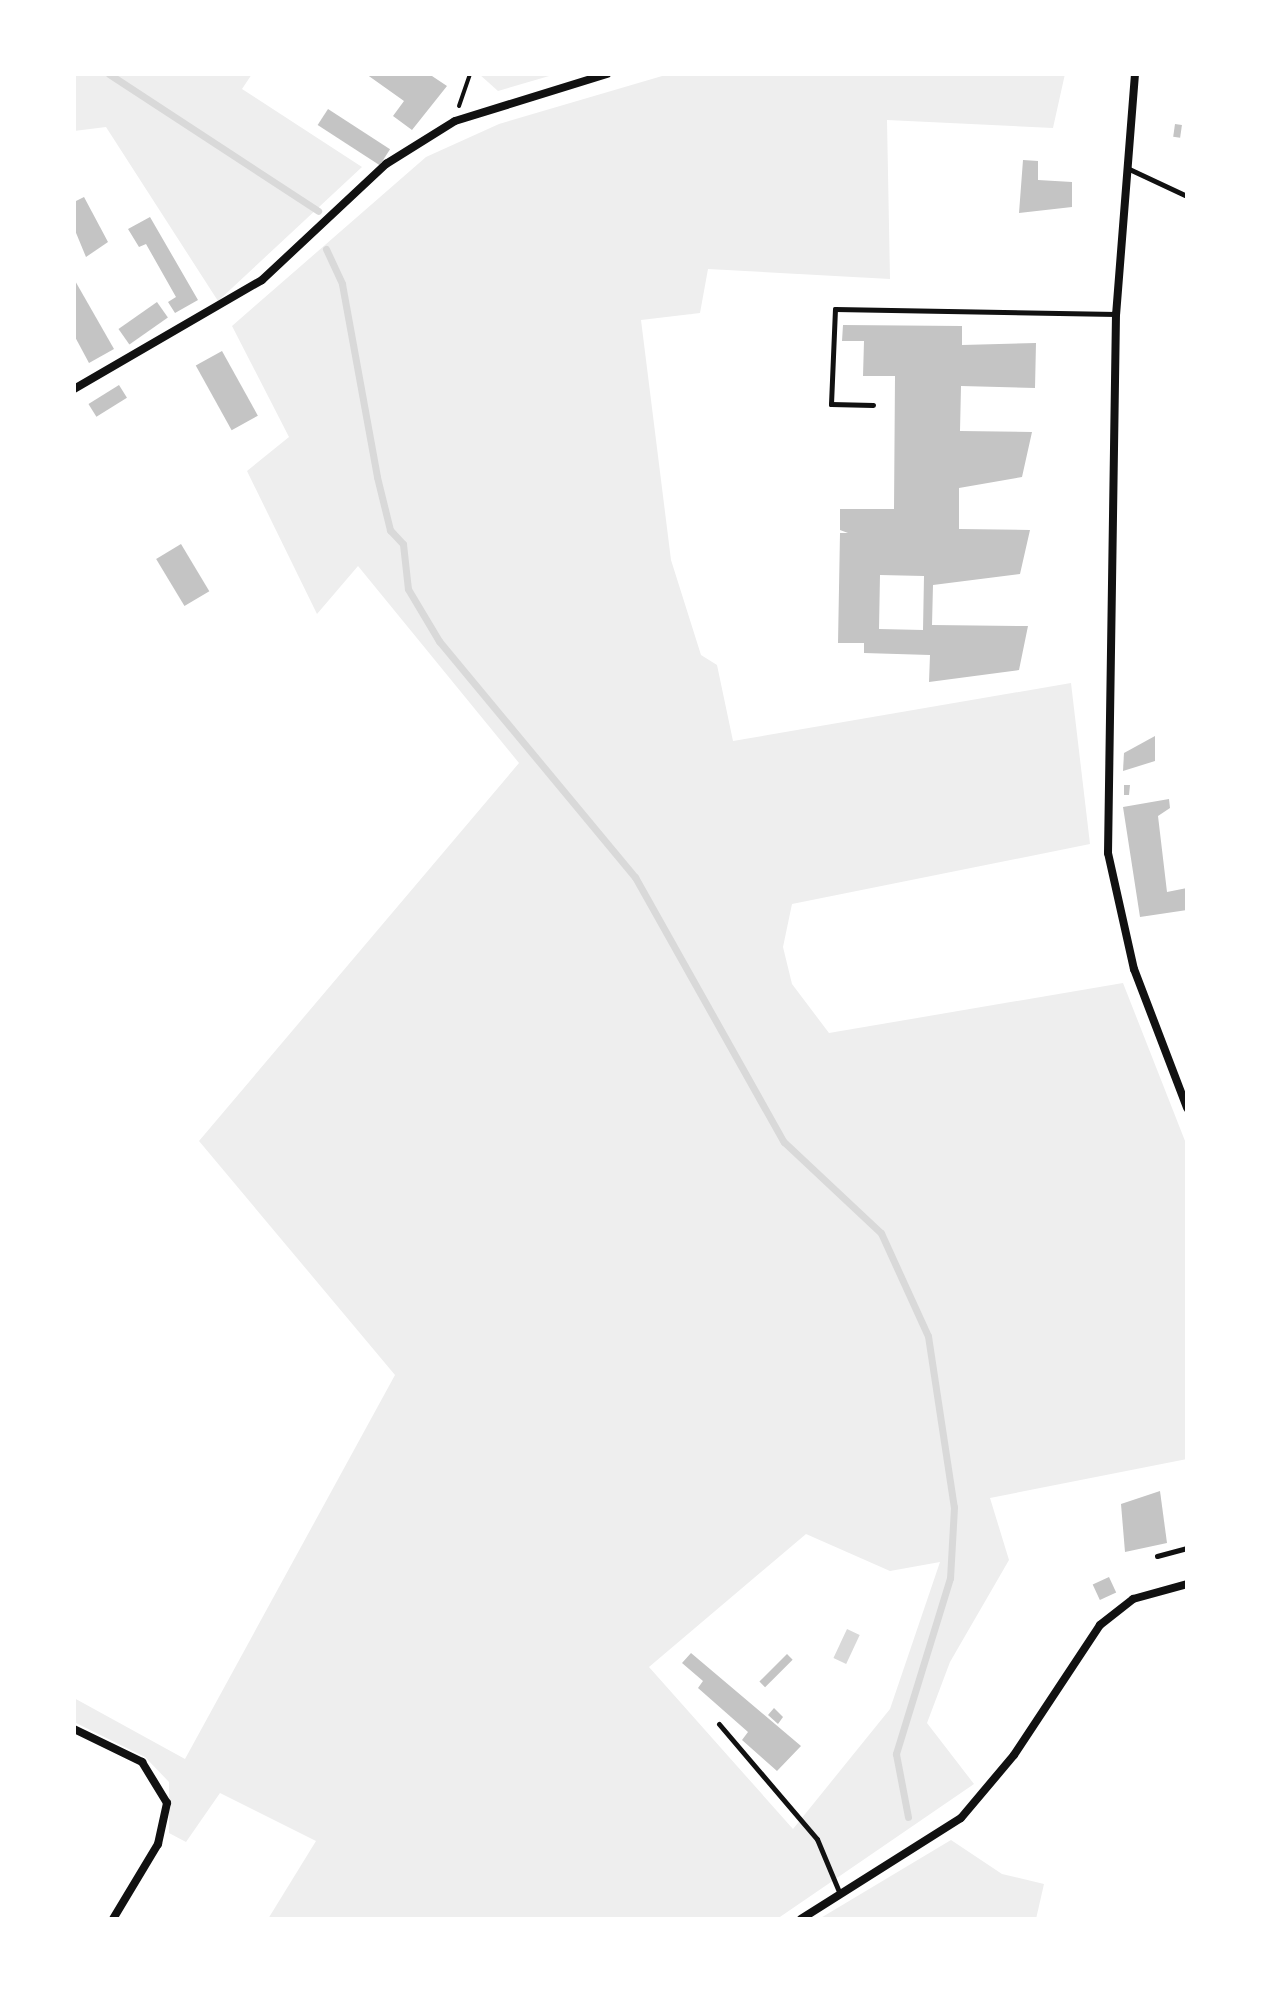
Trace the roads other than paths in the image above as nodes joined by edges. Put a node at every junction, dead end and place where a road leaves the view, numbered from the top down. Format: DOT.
graph roads {
  1 [pos="607,74"];
  2 [pos="1135,74"];
  3 [pos="1126,168"];
  4 [pos="1187,196"];
  5 [pos="1116,314"];
  6 [pos="74,389"];
  7 [pos="873,405"];
  8 [pos="1187,1108"];
  9 [pos="1187,1548"];
  10 [pos="1157,1556"];
  11 [pos="1187,1584"];
  12 [pos="719,1724"];
  13 [pos="74,1729"];
  14 [pos="840,1894"];
  15 [pos="113,1919"];
  16 [pos="801,1919"];
  1 -- 6 [label="street"];
  2 -- 3 [label="street"];
  3 -- 4 [label="lane"];
  3 -- 5 [label="street"];
  5 -- 7 [label="lane"];
  5 -- 8 [label="street"];
  9 -- 10 [label="lane"];
  11 -- 14 [label="street"];
  12 -- 14 [label="lane"];
  13 -- 15 [label="street"];
  14 -- 16 [label="street"];
}
